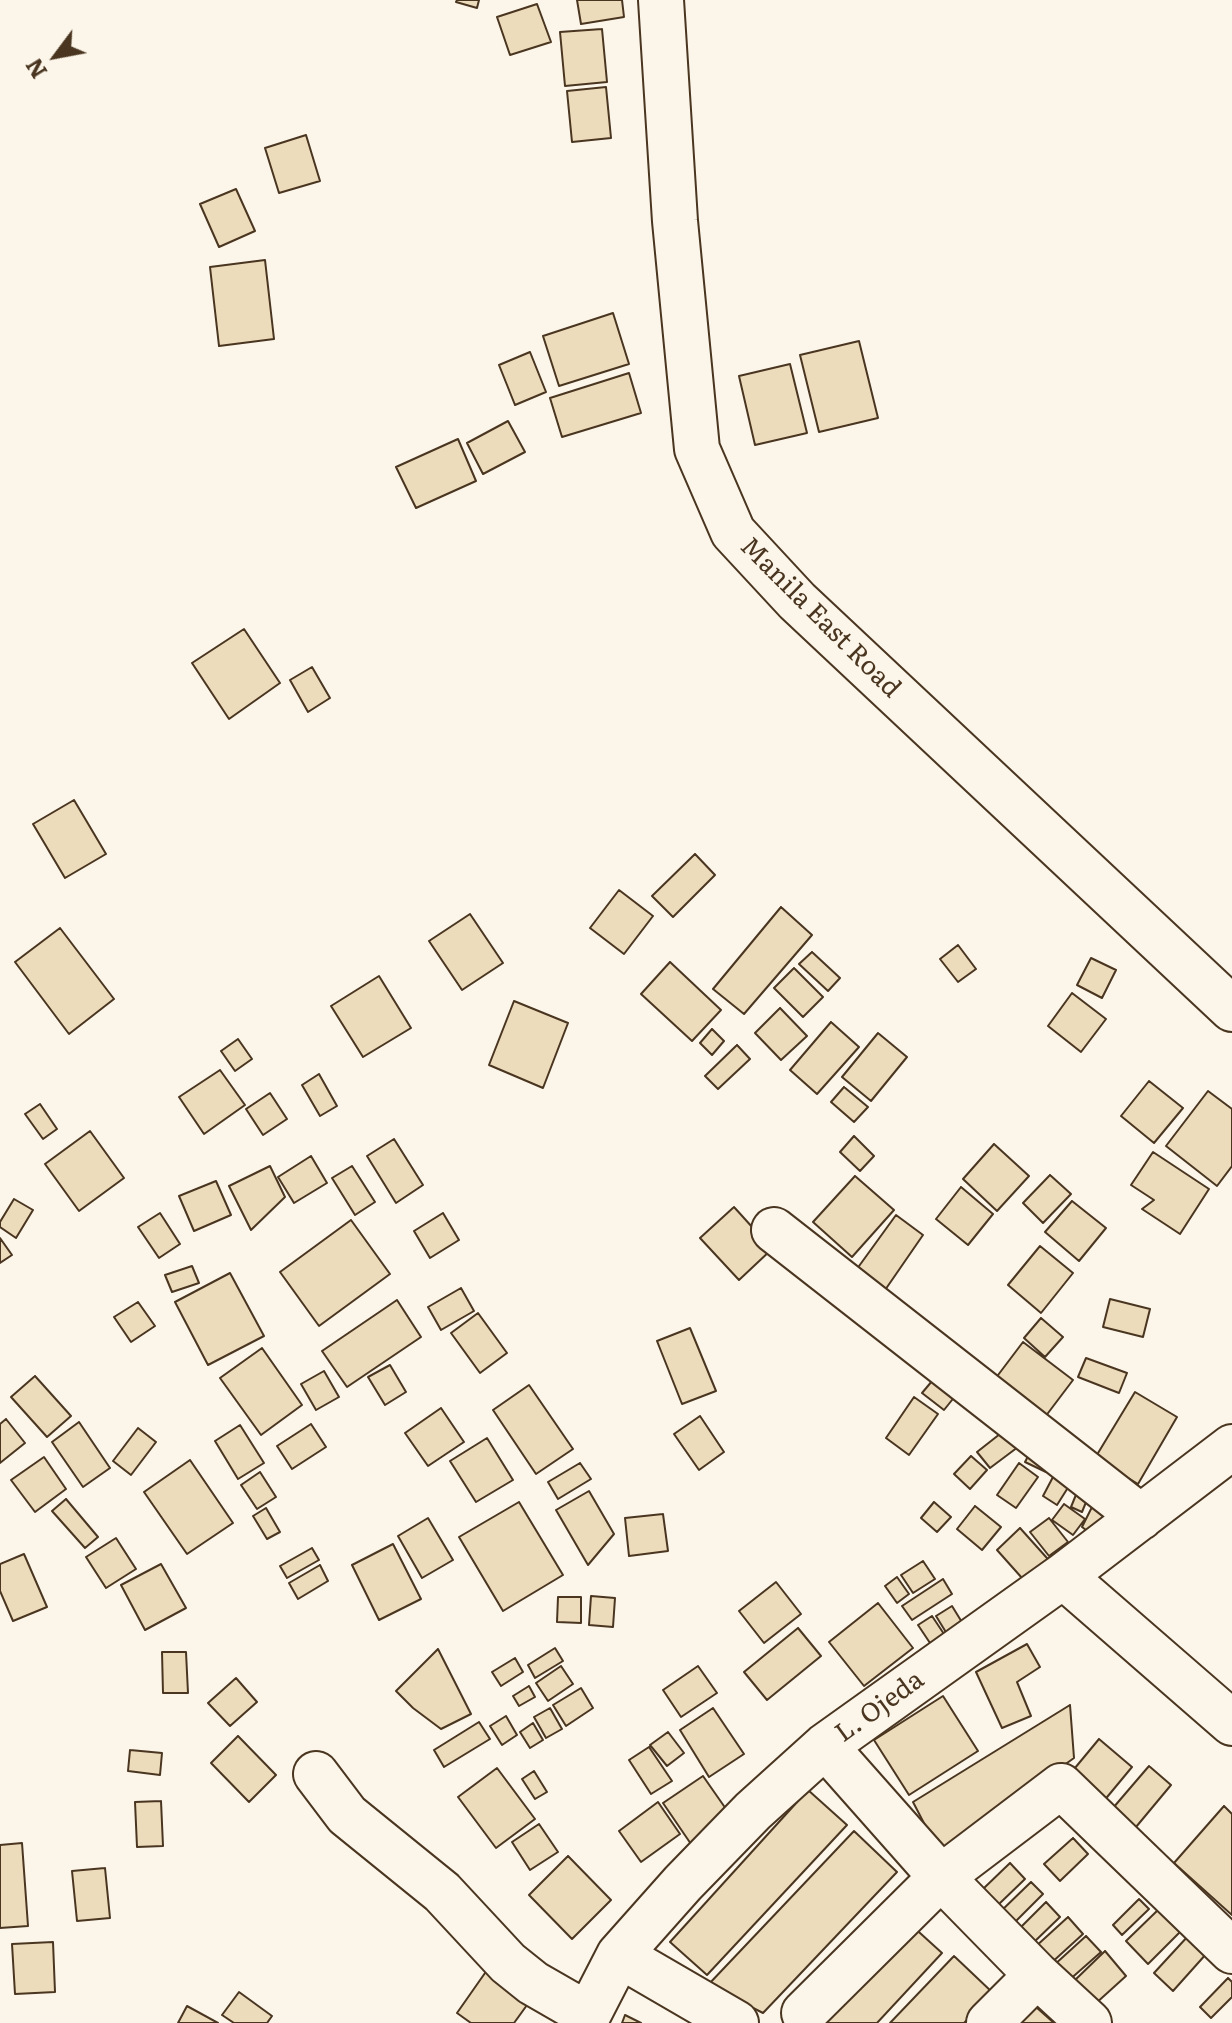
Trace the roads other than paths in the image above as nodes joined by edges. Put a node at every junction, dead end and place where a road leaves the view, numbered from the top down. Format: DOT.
graph roads {
  1 [pos="661,0"];
  2 [pos="1232,1009"];
  3 [pos="774,1230"];
  4 [pos="1232,1447"];
  5 [pos="1141,1517"];
  6 [pos="1063,1576"];
  7 [pos="1232,1723"];
  8 [pos="825,1746"];
  9 [pos="316,1774"];
  10 [pos="941,1877"];
  11 [pos="1232,1951"];
  12 [pos="619,1955"];
  13 [pos="1037,1975"];
  14 [pos="804,2013"];
  15 [pos="585,2019"];
  16 [pos="736,2023"];
  17 [pos="989,2023"];
  18 [pos="1089,2023"];
  1 -- 2 [label="street, Manila East Road"];
  3 -- 5 [label="street"];
  4 -- 5 [label="street, L. Ojeda"];
  5 -- 6 [label="street, L. Ojeda"];
  6 -- 7 [label="street"];
  6 -- 8 [label="street, L. Ojeda"];
  8 -- 10 [label="street"];
  8 -- 12 [label="street, L. Ojeda"];
  9 -- 15 [label="street"];
  10 -- 11 [label="street"];
  10 -- 13 [label="street"];
  10 -- 14 [label="street"];
  12 -- 15 [label="street, L. Ojeda"];
  12 -- 16 [label="street"];
  13 -- 17 [label="street"];
  13 -- 18 [label="street"];
}
